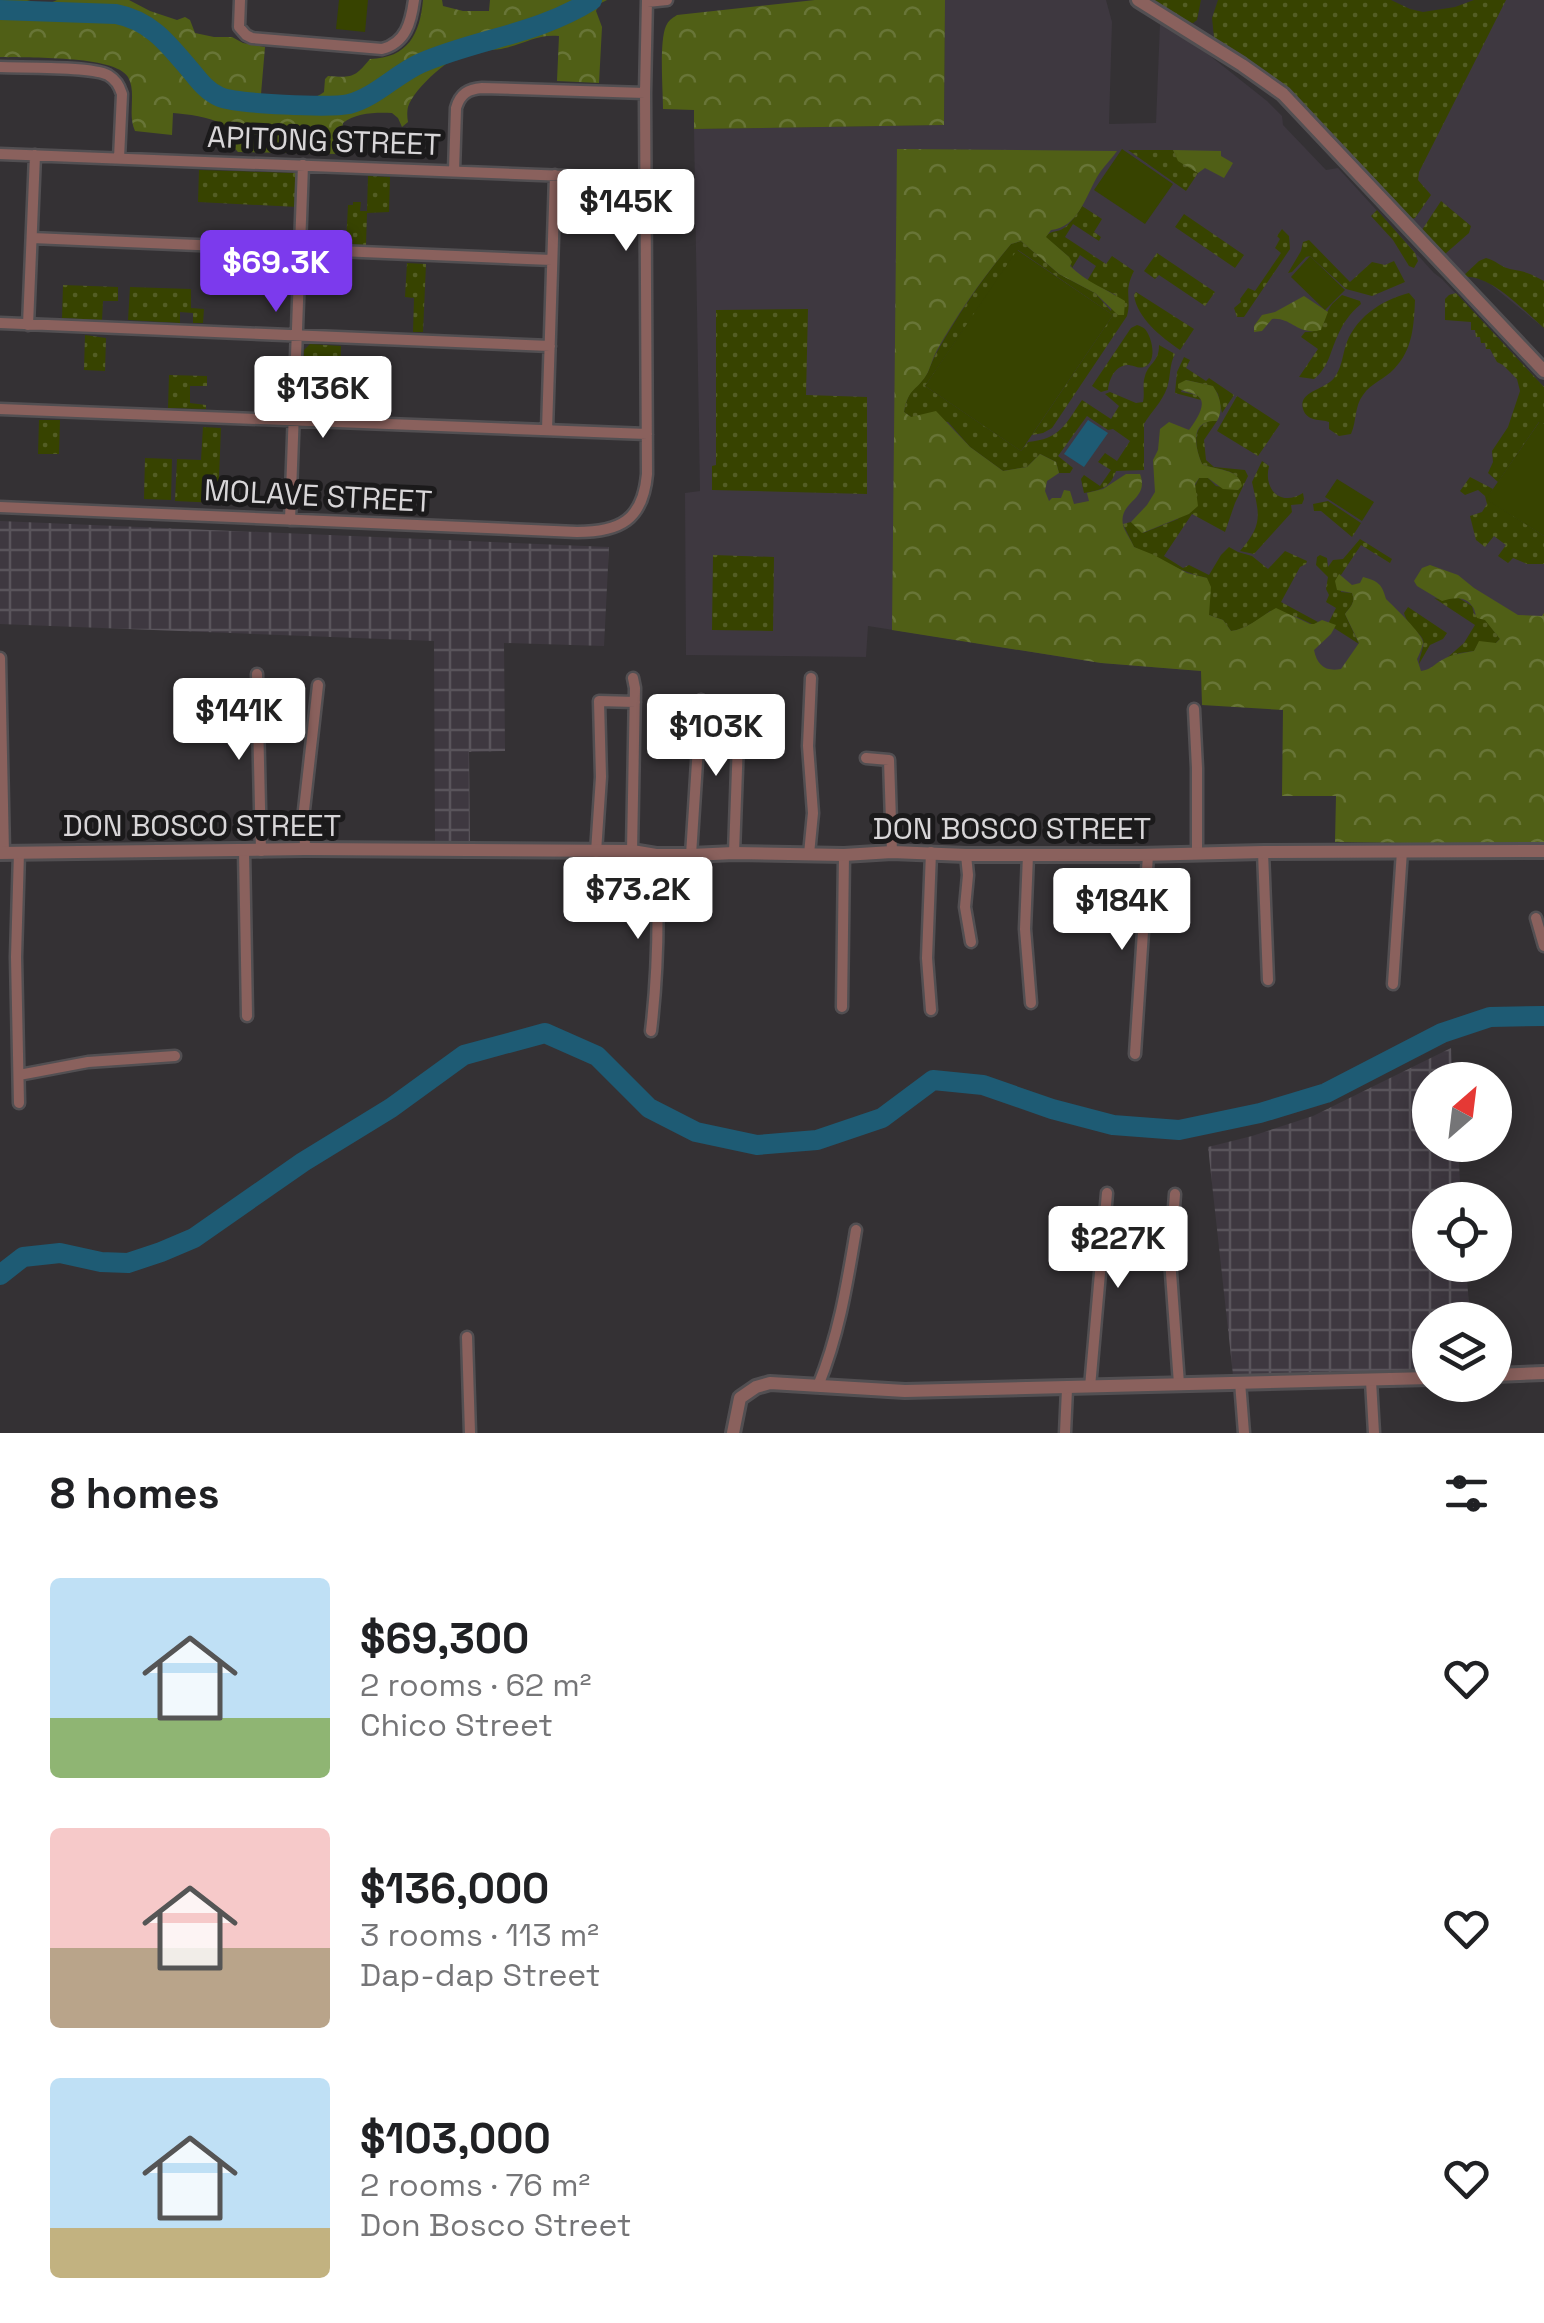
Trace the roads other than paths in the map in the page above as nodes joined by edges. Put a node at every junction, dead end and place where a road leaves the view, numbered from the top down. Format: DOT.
graph roads {
  1 [pos="240,0"];
  2 [pos="414,0"];
  3 [pos="667,0"];
  4 [pos="1138,0"];
  5 [pos="647,1"];
  6 [pos="0,67"];
  7 [pos="645,93"];
  8 [pos="0,154"];
  9 [pos="35,155"];
  10 [pos="119,158"];
  11 [pos="302,165"];
  12 [pos="454,171"];
  13 [pos="555,176"];
  14 [pos="645,179"];
  15 [pos="32,238"];
  16 [pos="300,250"];
  17 [pos="552,260"];
  18 [pos="0,324"];
  19 [pos="28,324"];
  20 [pos="296,336"];
  21 [pos="550,346"];
  22 [pos="1544,372"];
  23 [pos="0,409"];
  24 [pos="293,420"];
  25 [pos="547,430"];
  26 [pos="647,434"];
  27 [pos="0,506"];
  28 [pos="290,520"];
  29 [pos="0,658"];
  30 [pos="257,674"];
  31 [pos="633,678"];
  32 [pos="811,678"];
  33 [pos="318,685"];
  34 [pos="701,700"];
  35 [pos="635,702"];
  36 [pos="1194,709"];
  37 [pos="740,713"];
  38 [pos="866,758"];
  39 [pos="304,849"];
  40 [pos="244,850"];
  41 [pos="260,851"];
  42 [pos="632,851"];
  43 [pos="1402,851"];
  44 [pos="1544,851"];
  45 [pos="596,852"];
  46 [pos="892,852"];
  47 [pos="931,852"];
  48 [pos="1264,852"];
  49 [pos="8,853"];
  50 [pos="734,853"];
  51 [pos="1197,853"];
  52 [pos="809,854"];
  53 [pos="1148,854"];
  54 [pos="656,855"];
  55 [pos="691,855"];
  56 [pos="844,855"];
  57 [pos="966,855"];
  58 [pos="1028,855"];
  59 [pos="1536,918"];
  60 [pos="970,942"];
  61 [pos="1544,946"];
  62 [pos="1268,980"];
  63 [pos="1393,984"];
  64 [pos="1031,1002"];
  65 [pos="842,1007"];
  66 [pos="931,1010"];
  67 [pos="247,1016"];
  68 [pos="651,1031"];
  69 [pos="1135,1054"];
  70 [pos="176,1056"];
  71 [pos="19,1075"];
  72 [pos="19,1103"];
  73 [pos="1107,1193"];
  74 [pos="1175,1194"];
  75 [pos="856,1230"];
  76 [pos="466,1337"];
  77 [pos="1544,1374"];
  78 [pos="1512,1375"];
  79 [pos="1412,1379"];
  80 [pos="1371,1381"];
  81 [pos="1240,1382"];
  82 [pos="1178,1384"];
  83 [pos="818,1386"];
  84 [pos="1090,1387"];
  85 [pos="1066,1389"];
  86 [pos="470,1433"];
  87 [pos="733,1433"];
  88 [pos="1065,1433"];
  89 [pos="1244,1433"];
  90 [pos="1374,1433"];
  1 -- 2 [label="street"];
  3 -- 5 [label="street"];
  4 -- 22 [label="street"];
  5 -- 7 [label="street"];
  6 -- 10 [label="street"];
  7 -- 12 [label="street"];
  7 -- 14 [label="street"];
  8 -- 9 [label="street, APITONG STREET"];
  9 -- 10 [label="street, APITONG STREET"];
  9 -- 15 [label="street"];
  10 -- 11 [label="street, APITONG STREET"];
  11 -- 12 [label="street, APITONG STREET"];
  11 -- 16 [label="street"];
  12 -- 13 [label="street, APITONG STREET"];
  13 -- 14 [label="street, APITONG STREET"];
  13 -- 17 [label="street"];
  14 -- 26 [label="street"];
  15 -- 16 [label="street"];
  15 -- 19 [label="street"];
  16 -- 17 [label="street"];
  16 -- 20 [label="street"];
  17 -- 21 [label="street"];
  18 -- 19 [label="street"];
  19 -- 20 [label="street"];
  20 -- 21 [label="street"];
  20 -- 24 [label="street"];
  21 -- 25 [label="street"];
  23 -- 24 [label="street"];
  24 -- 25 [label="street"];
  24 -- 28 [label="street"];
  25 -- 26 [label="street"];
  26 -- 28 [label="street, MOLAVE STREET"];
  27 -- 28 [label="street, MOLAVE STREET"];
  29 -- 49 [label="street"];
  30 -- 41 [label="street"];
  31 -- 35 [label="street"];
  32 -- 52 [label="street"];
  33 -- 39 [label="street"];
  34 -- 55 [label="street"];
  35 -- 42 [label="street"];
  35 -- 45 [label="street"];
  36 -- 51 [label="street"];
  37 -- 50 [label="street"];
  38 -- 46 [label="street"];
  39 -- 41 [label="street, DON BOSCO STREET"];
  39 -- 45 [label="street, DON BOSCO STREET"];
  40 -- 41 [label="street, DON BOSCO STREET"];
  40 -- 49 [label="street, DON BOSCO STREET"];
  40 -- 67 [label="street"];
  42 -- 45 [label="street, DON BOSCO STREET"];
  42 -- 54 [label="street, DON BOSCO STREET"];
  43 -- 44 [label="street, DON BOSCO STREET"];
  43 -- 48 [label="street, DON BOSCO STREET"];
  43 -- 63 [label="street"];
  46 -- 47 [label="street, DON BOSCO STREET"];
  46 -- 56 [label="street, DON BOSCO STREET"];
  47 -- 57 [label="street, DON BOSCO STREET"];
  47 -- 66 [label="street"];
  48 -- 51 [label="street, DON BOSCO STREET"];
  48 -- 62 [label="street"];
  49 -- 71 [label="street"];
  50 -- 52 [label="street, DON BOSCO STREET"];
  50 -- 55 [label="street, DON BOSCO STREET"];
  51 -- 53 [label="street, DON BOSCO STREET"];
  52 -- 56 [label="street, DON BOSCO STREET"];
  53 -- 58 [label="street, DON BOSCO STREET"];
  53 -- 69 [label="street"];
  54 -- 55 [label="street, DON BOSCO STREET"];
  54 -- 68 [label="street"];
  56 -- 65 [label="street"];
  57 -- 58 [label="street, DON BOSCO STREET"];
  57 -- 60 [label="street"];
  58 -- 64 [label="street"];
  59 -- 61 [label="street"];
  70 -- 71 [label="street"];
  71 -- 72 [label="street"];
  73 -- 84 [label="street"];
  74 -- 82 [label="street"];
  75 -- 83 [label="street"];
  76 -- 86 [label="street"];
  77 -- 78 [label="street"];
  79 -- 80 [label="street"];
  80 -- 81 [label="street"];
  80 -- 90 [label="street"];
  81 -- 82 [label="street"];
  81 -- 89 [label="street"];
  82 -- 84 [label="street"];
  83 -- 85 [label="street"];
  83 -- 87 [label="street"];
  84 -- 85 [label="street"];
  85 -- 88 [label="street"];
}
